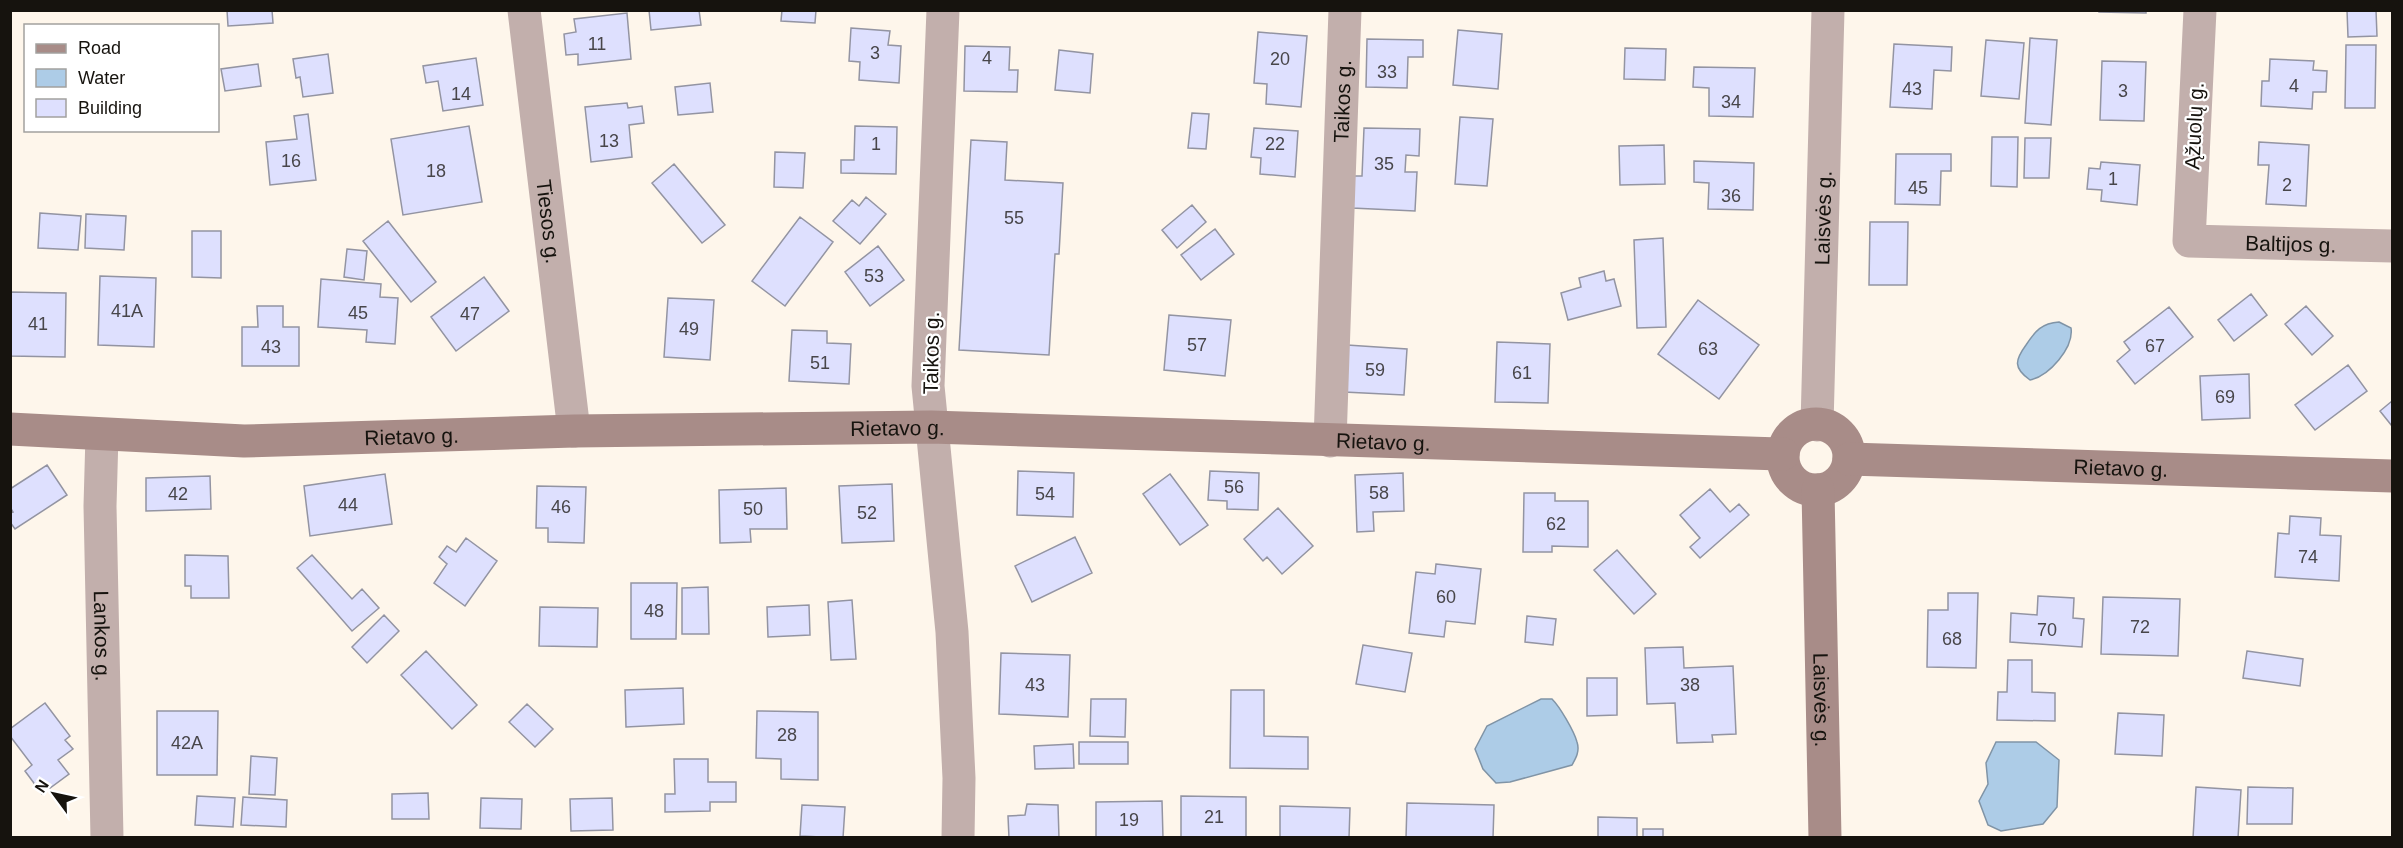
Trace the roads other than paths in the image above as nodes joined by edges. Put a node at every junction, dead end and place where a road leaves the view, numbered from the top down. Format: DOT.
graph roads {
  1 [pos="524,10"];
  2 [pos="943,10"];
  3 [pos="1345,10"];
  4 [pos="1828,10"];
  5 [pos="2200,10"];
  6 [pos="2189,241"];
  7 [pos="2392,246"];
  8 [pos="1817,424"];
  9 [pos="931,428"];
  10 [pos="10,429"];
  11 [pos="574,431"];
  12 [pos="102,435"];
  13 [pos="1330,441"];
  14 [pos="1783,454"];
  15 [pos="1849,459"];
  16 [pos="2392,476"];
  17 [pos="1818,490"];
  18 [pos="107,837"];
  19 [pos="958,837"];
  20 [pos="1825,837"];
  1 -- 11 [label="street, Tiesos g."];
  2 -- 9 [label="street, Taikos g."];
  3 -- 13 [label="street, Taikos g."];
  4 -- 8 [label="street, Laisvės g."];
  5 -- 6 [label="street, Ąžuolų g."];
  6 -- 7 [label="street, Baltijos g."];
  8 -- 14 [label="main road"];
  8 -- 15 [label="main road"];
  9 -- 11 [label="main road, Rietavo g."];
  9 -- 13 [label="main road, Rietavo g."];
  9 -- 19 [label="street, Taikos g."];
  10 -- 12 [label="main road, Rietavo g."];
  11 -- 12 [label="main road, Rietavo g."];
  12 -- 18 [label="street, Lankos g."];
  13 -- 14 [label="main road, Rietavo g."];
  14 -- 17 [label="main road"];
  15 -- 16 [label="main road, Rietavo g."];
  15 -- 17 [label="main road"];
  17 -- 20 [label="main road, Laisvės g."];
}
